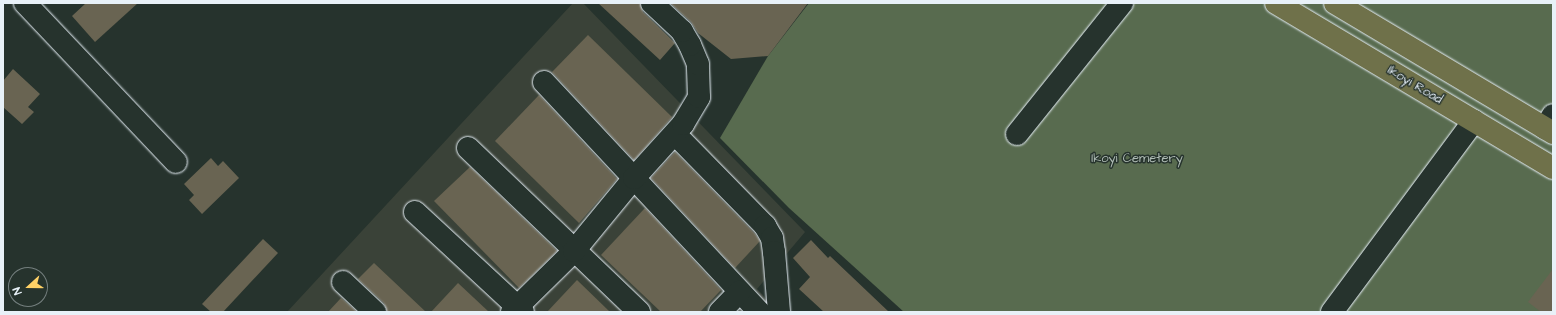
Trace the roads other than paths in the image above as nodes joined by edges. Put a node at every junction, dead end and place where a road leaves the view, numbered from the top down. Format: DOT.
graph roads {
  1 [pos="25,3"];
  2 [pos="652,3"];
  3 [pos="1122,3"];
  4 [pos="1276,3"];
  5 [pos="1335,3"];
  6 [pos="544,82"];
  7 [pos="1474,121"];
  8 [pos="1550,125"];
  9 [pos="675,134"];
  10 [pos="1017,134"];
  11 [pos="468,148"];
  12 [pos="176,162"];
  13 [pos="1553,168"];
  14 [pos="634,178"];
  15 [pos="415,212"];
  16 [pos="574,251"];
  17 [pos="343,282"];
  18 [pos="739,292"];
  19 [pos="517,310"];
  20 [pos="375,312"];
  21 [pos="639,312"];
  22 [pos="720,312"];
  23 [pos="759,312"];
  24 [pos="779,312"];
  25 [pos="1332,312"];
  1 -- 12 [label="street"];
  2 -- 9 [label="street"];
  3 -- 10 [label="street"];
  4 -- 7 [label="main road, Ikoyi Road"];
  5 -- 8 [label="main road"];
  6 -- 14 [label="street"];
  7 -- 13 [label="main road, Ikoyi Road"];
  7 -- 25 [label="street"];
  9 -- 14 [label="street"];
  9 -- 24 [label="street"];
  11 -- 16 [label="street"];
  14 -- 16 [label="street"];
  14 -- 18 [label="street"];
  15 -- 19 [label="street"];
  16 -- 19 [label="street"];
  16 -- 21 [label="street"];
  17 -- 20 [label="street"];
  18 -- 22 [label="street"];
  18 -- 23 [label="street"];
}
